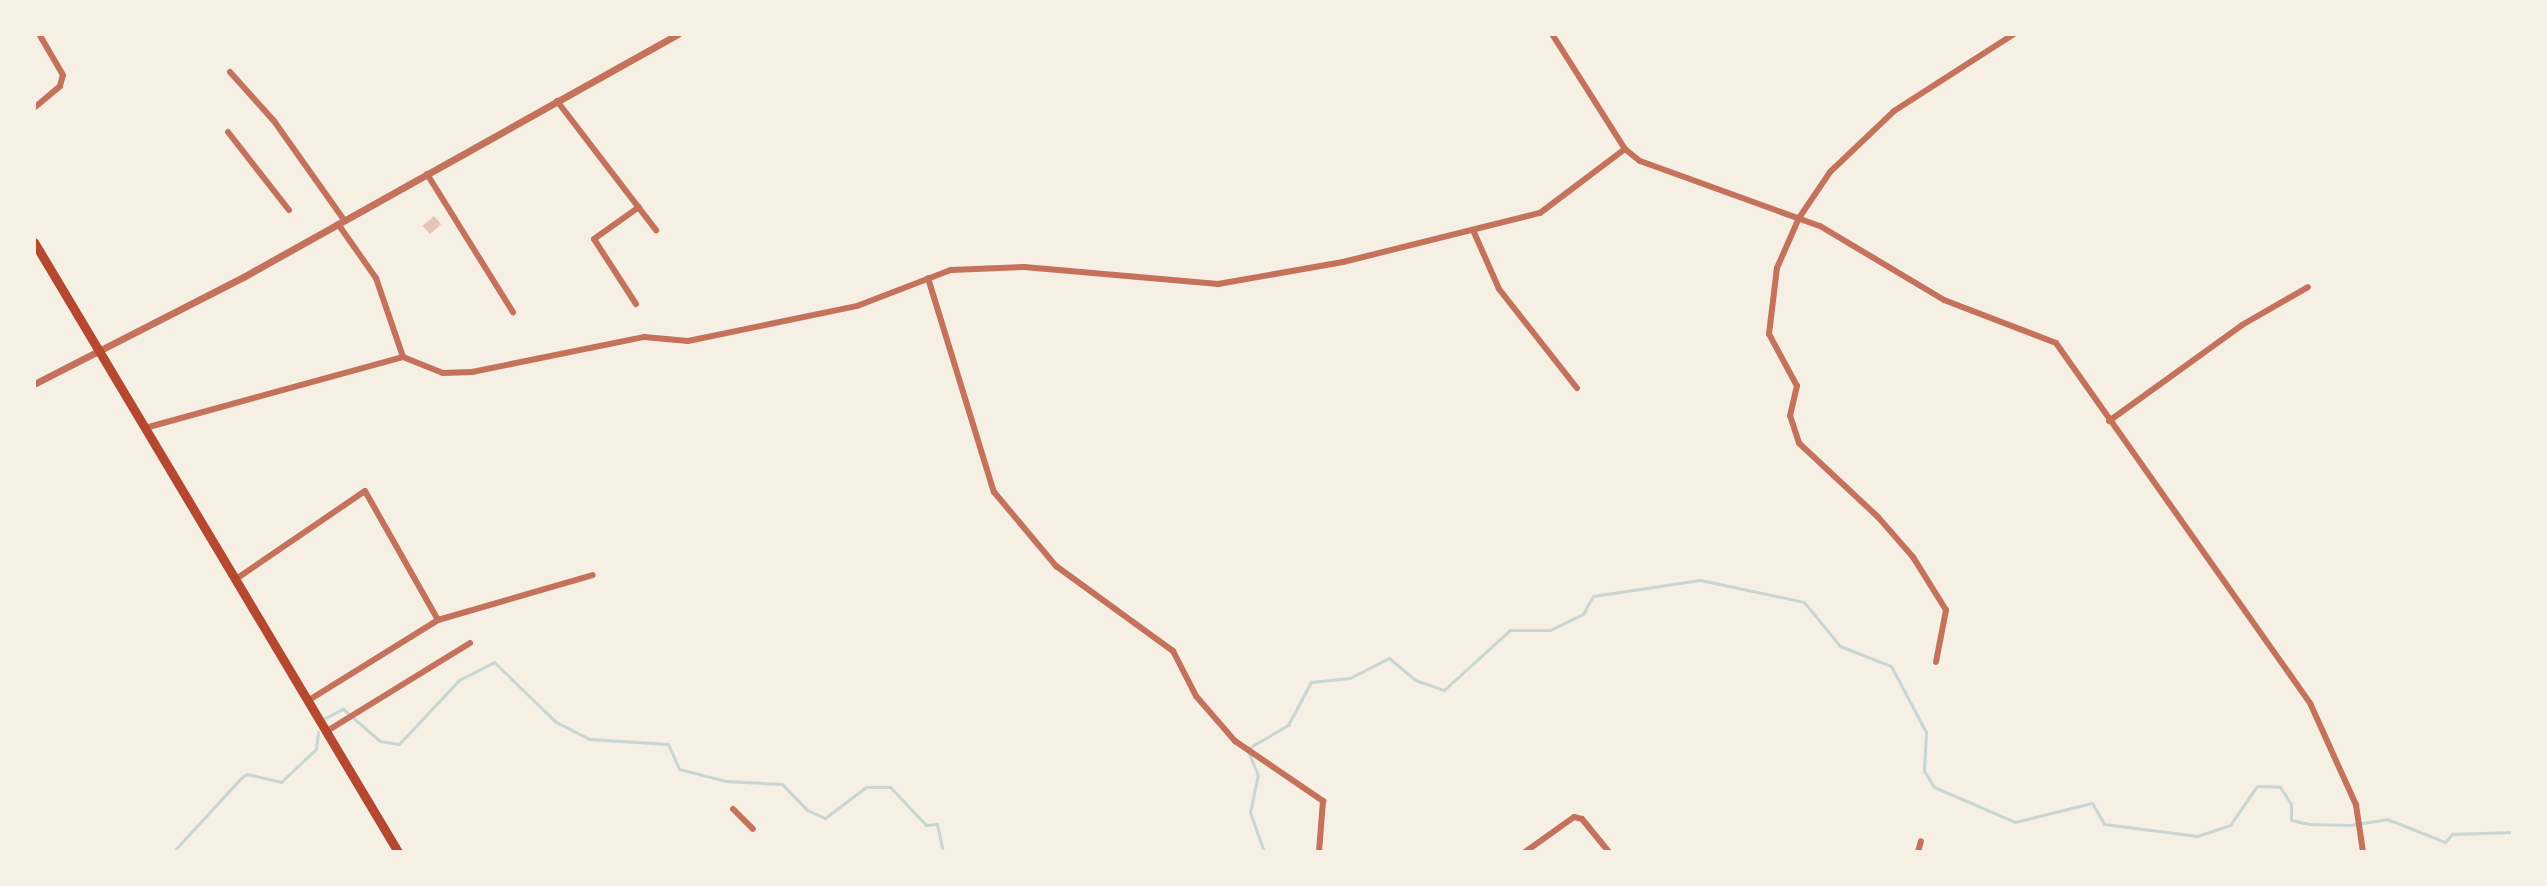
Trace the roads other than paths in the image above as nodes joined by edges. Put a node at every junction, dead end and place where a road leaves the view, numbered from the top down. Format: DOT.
graph roads {
  1 [pos="39,34"];
  2 [pos="678,34"];
  3 [pos="1552,34"];
  4 [pos="2014,34"];
  5 [pos="230,72"];
  6 [pos="557,101"];
  7 [pos="34,108"];
  8 [pos="228,132"];
  9 [pos="1625,149"];
  10 [pos="427,174"];
  11 [pos="639,207"];
  12 [pos="289,210"];
  13 [pos="1799,218"];
  14 [pos="341,222"];
  15 [pos="656,230"];
  16 [pos="1473,230"];
  17 [pos="34,242"];
  18 [pos="928,278"];
  19 [pos="2308,287"];
  20 [pos="636,304"];
  21 [pos="513,312"];
  22 [pos="98,350"];
  23 [pos="403,357"];
  24 [pos="34,384"];
  25 [pos="1577,388"];
  26 [pos="2109,421"];
  27 [pos="145,428"];
  28 [pos="593,575"];
  29 [pos="236,579"];
  30 [pos="438,620"];
  31 [pos="470,643"];
  32 [pos="1936,662"];
  33 [pos="309,700"];
  34 [pos="327,731"];
  35 [pos="733,809"];
  36 [pos="753,829"];
  37 [pos="1921,841"];
  38 [pos="398,852"];
  39 [pos="1319,852"];
  40 [pos="1525,852"];
  41 [pos="1609,852"];
  42 [pos="1918,852"];
  43 [pos="2363,852"];
  1 -- 7 [label="street"];
  2 -- 6 [label="street"];
  3 -- 9 [label="street"];
  4 -- 13 [label="street"];
  5 -- 14 [label="street"];
  6 -- 10 [label="street"];
  6 -- 11 [label="street"];
  8 -- 12 [label="street"];
  9 -- 13 [label="street"];
  9 -- 16 [label="street"];
  10 -- 14 [label="street"];
  10 -- 21 [label="street"];
  11 -- 15 [label="street"];
  11 -- 20 [label="street"];
  13 -- 26 [label="street"];
  13 -- 32 [label="street"];
  14 -- 22 [label="street"];
  14 -- 23 [label="street"];
  16 -- 18 [label="street"];
  16 -- 25 [label="street"];
  17 -- 22 [label="highway"];
  18 -- 23 [label="street"];
  18 -- 39 [label="street"];
  19 -- 26 [label="street"];
  22 -- 24 [label="street"];
  22 -- 27 [label="highway"];
  23 -- 27 [label="street"];
  26 -- 43 [label="street"];
  27 -- 29 [label="highway"];
  28 -- 30 [label="street"];
  29 -- 30 [label="street"];
  29 -- 33 [label="highway"];
  30 -- 33 [label="street"];
  31 -- 34 [label="street"];
  33 -- 34 [label="highway"];
  34 -- 38 [label="highway"];
  35 -- 36 [label="street"];
  37 -- 42 [label="street"];
  40 -- 41 [label="street"];
}
